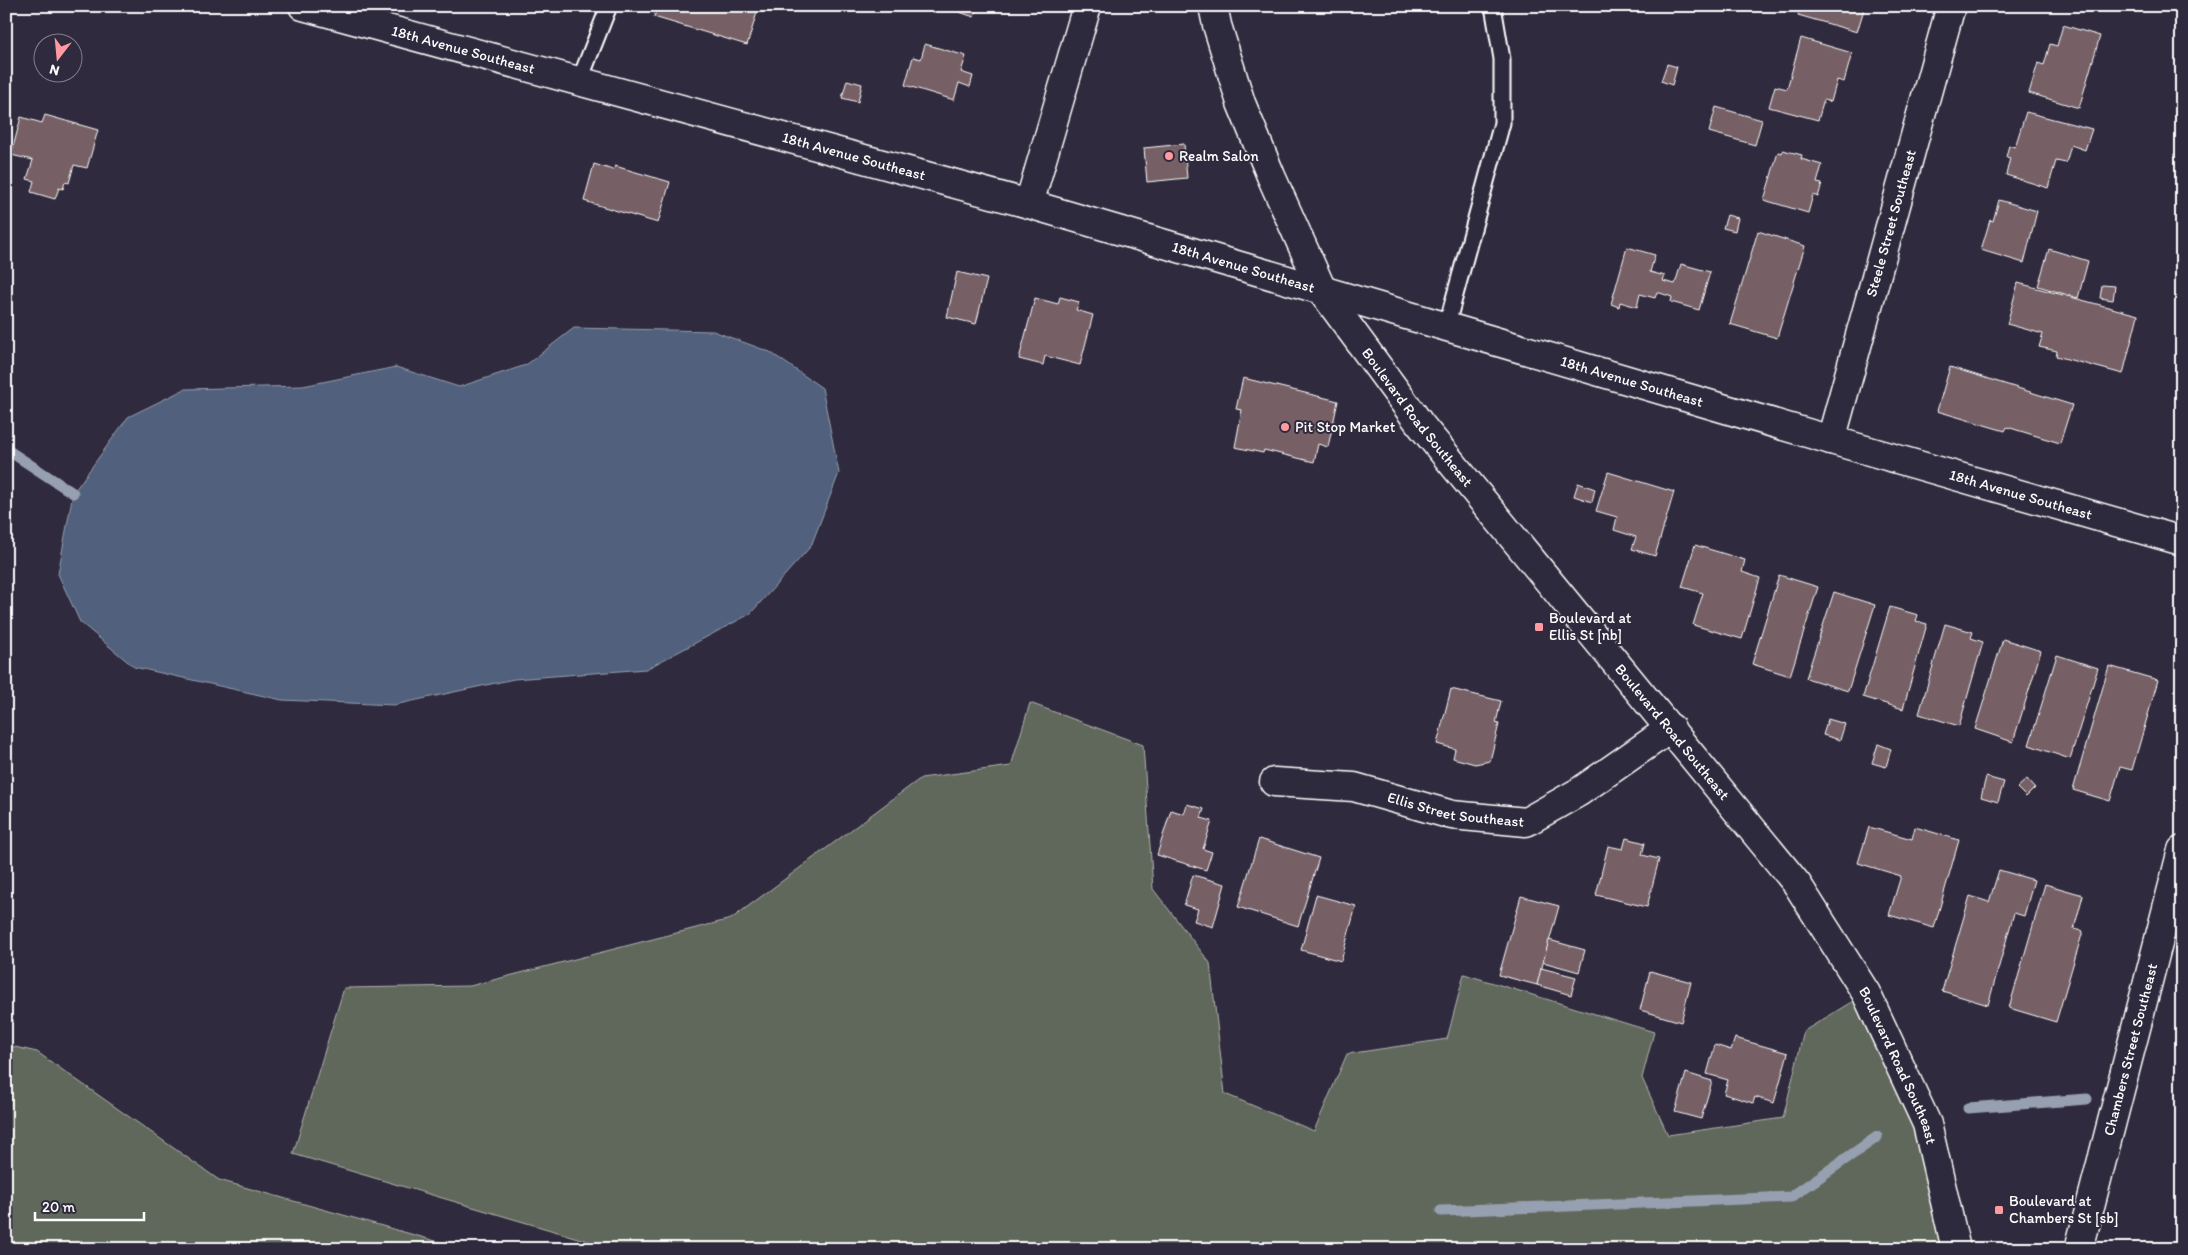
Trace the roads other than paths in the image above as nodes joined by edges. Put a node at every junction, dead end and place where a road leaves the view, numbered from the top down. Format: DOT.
graph roads {
  1 [pos="303,6"];
  2 [pos="610,6"];
  3 [pos="1087,6"];
  4 [pos="1213,6"];
  5 [pos="1493,6"];
  6 [pos="1952,6"];
  7 [pos="579,82"];
  8 [pos="1029,204"];
  9 [pos="1323,292"];
  10 [pos="1446,328"];
  11 [pos="1831,440"];
  12 [pos="2182,541"];
  13 [pos="1671,728"];
  14 [pos="1274,782"];
  15 [pos="2182,850"];
  16 [pos="1956,1249"];
  17 [pos="2079,1249"];
  1 -- 7 [label="street, 18th Avenue Southeast"];
  2 -- 7 [label="lane"];
  3 -- 8 [label="street"];
  4 -- 9 [label="street, Boulevard Road Southeast"];
  5 -- 10 [label="lane"];
  6 -- 11 [label="street, Steele Street Southeast"];
  7 -- 8 [label="street, 18th Avenue Southeast"];
  8 -- 9 [label="street, 18th Avenue Southeast"];
  9 -- 10 [label="street, 18th Avenue Southeast"];
  9 -- 13 [label="street, Boulevard Road Southeast"];
  10 -- 11 [label="street, 18th Avenue Southeast"];
  11 -- 12 [label="street, 18th Avenue Southeast"];
  13 -- 14 [label="street, Ellis Street Southeast"];
  13 -- 16 [label="street, Boulevard Road Southeast"];
  15 -- 17 [label="street, Chambers Street Southeast"];
}
